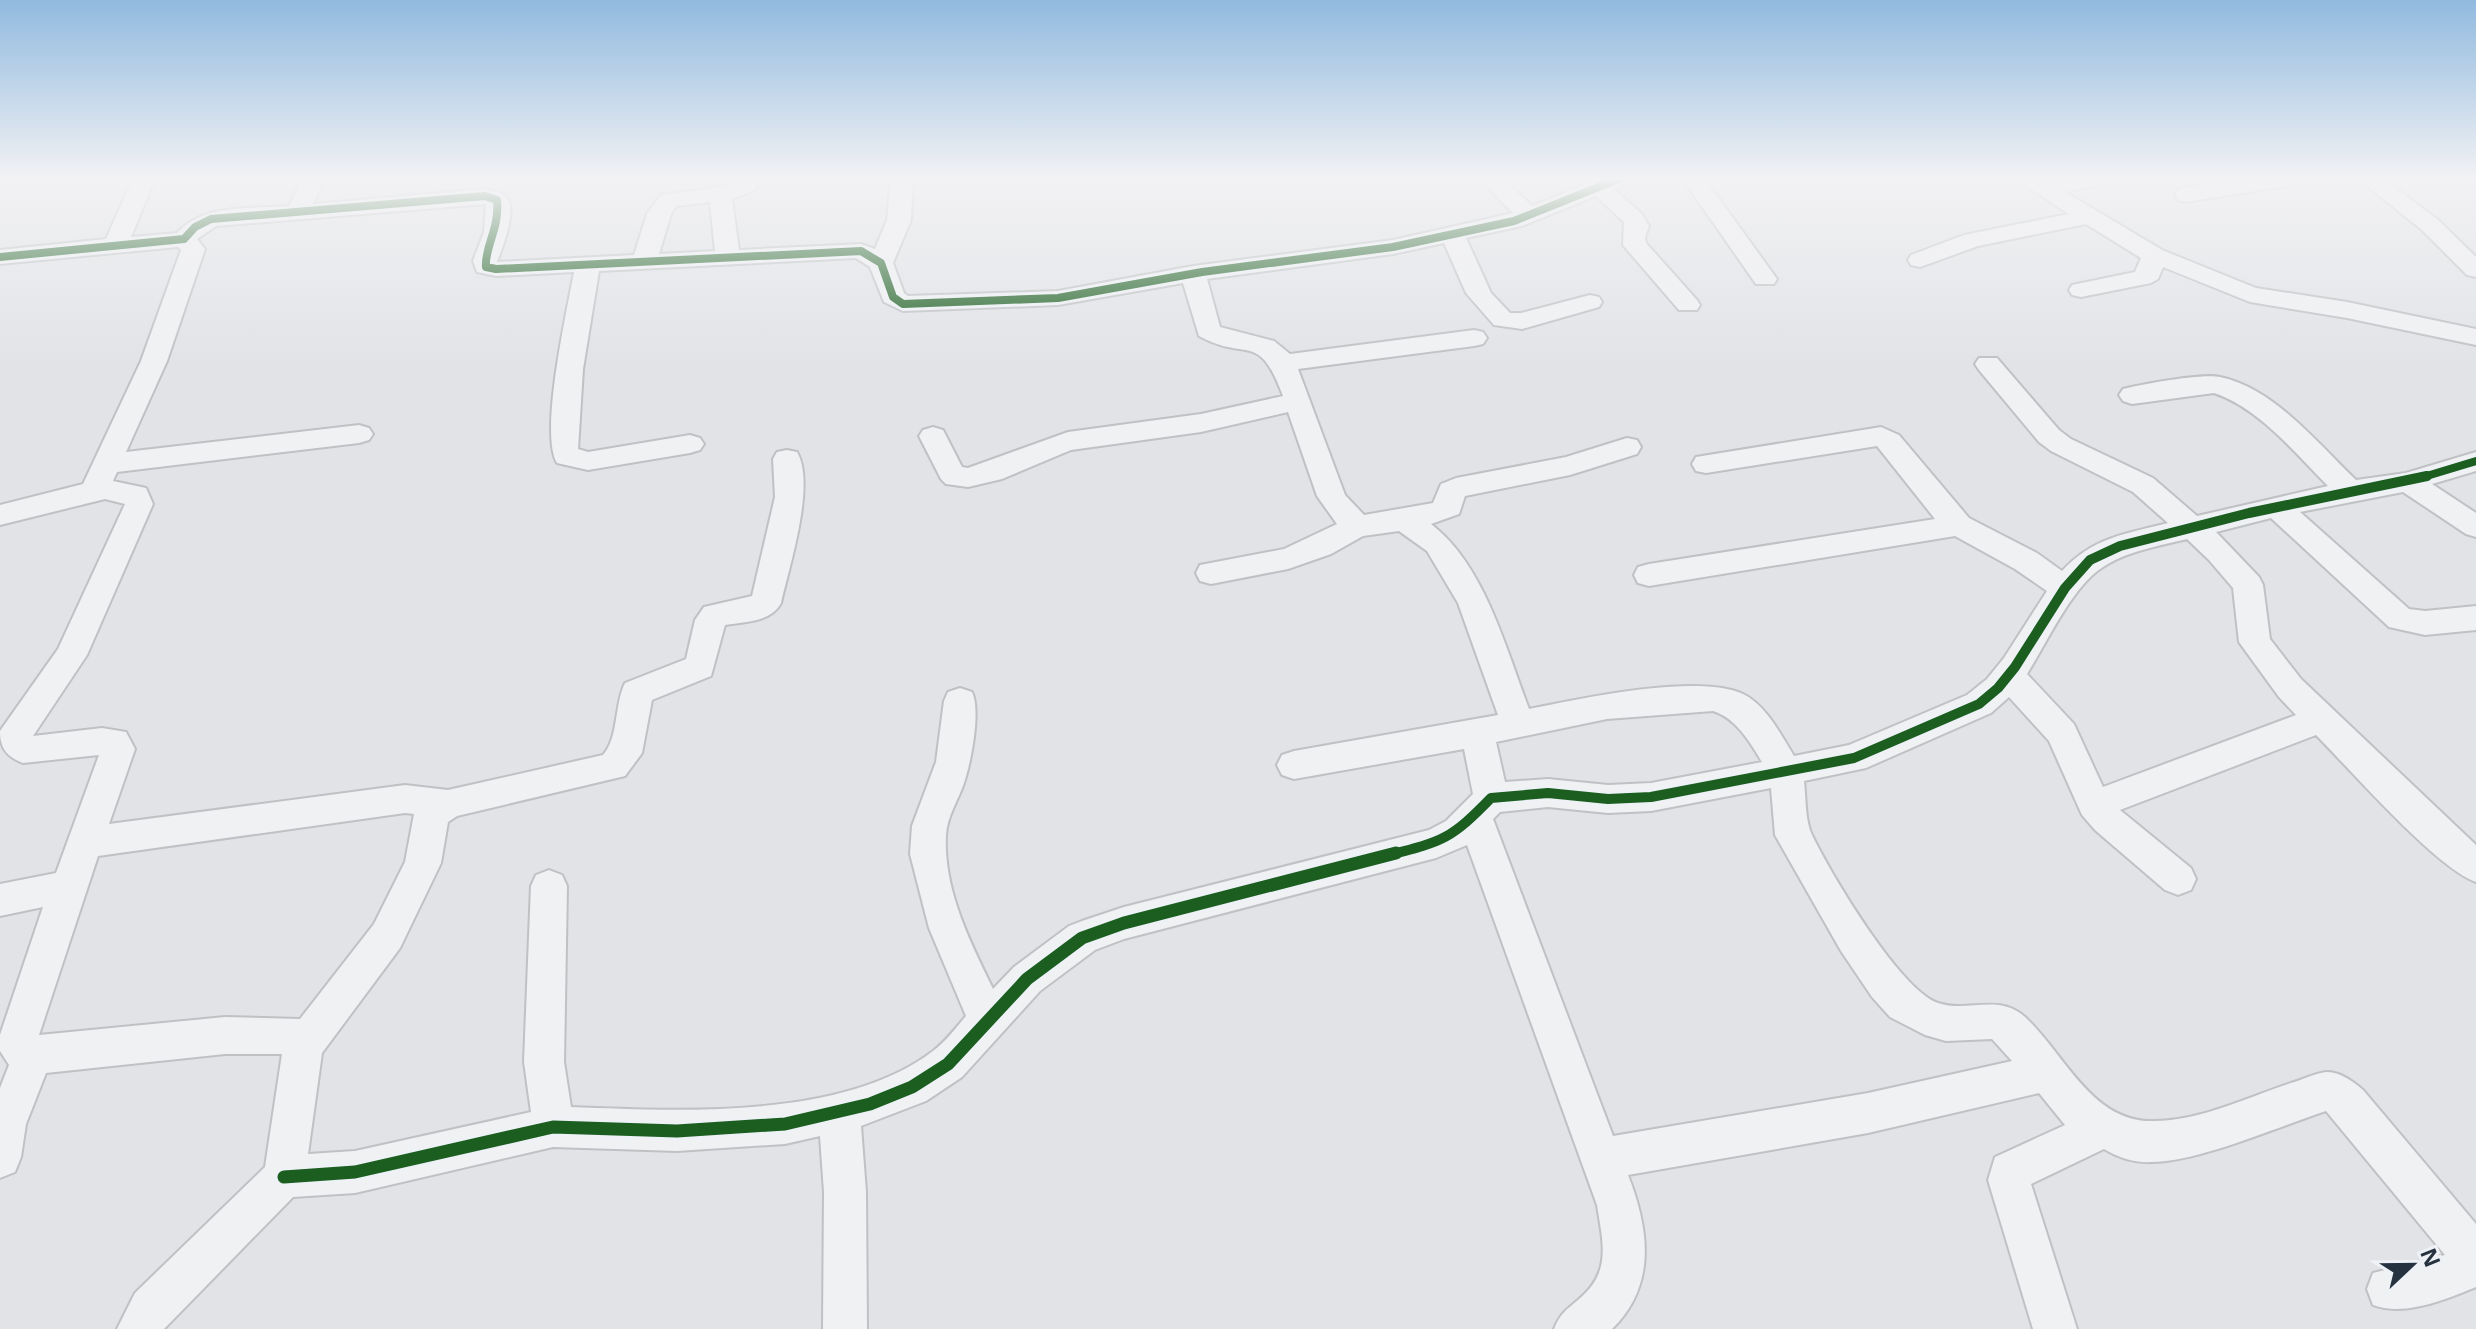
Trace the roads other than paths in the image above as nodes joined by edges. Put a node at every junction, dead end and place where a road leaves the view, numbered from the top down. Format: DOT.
graph roads {
  1 [pos="118,240"];
  2 [pos="172,240"];
  3 [pos="185,240"];
  4 [pos="494,240"];
  5 [pos="651,240"];
  6 [pos="725,240"];
  7 [pos="891,240"];
  8 [pos="1428,240"];
  9 [pos="1455,240"];
  10 [pos="1634,240"];
  11 [pos="1737,240"];
  12 [pos="1972,240"];
  13 [pos="2128,240"];
  14 [pos="2445,240"];
  15 [pos="116,245"];
  16 [pos="2154,255"];
  17 [pos="0,257"];
  18 [pos="728,257"];
  19 [pos="1920,260"];
  20 [pos="644,262"];
  21 [pos="881,263"];
  22 [pos="588,264"];
  23 [pos="2476,270"];
  24 [pos="1193,273"];
  25 [pos="1765,279"];
  26 [pos="2081,290"];
  27 [pos="1590,302"];
  28 [pos="1688,305"];
  29 [pos="2476,337"];
  30 [pos="1474,338"];
  31 [pos="1282,363"];
  32 [pos="1988,364"];
  33 [pos="2132,395"];
  34 [pos="1298,401"];
  35 [pos="359,434"];
  36 [pos="933,436"];
  37 [pos="690,444"];
  38 [pos="1627,447"];
  39 [pos="787,459"];
  40 [pos="2476,461"];
  41 [pos="1706,464"];
  42 [pos="105,477"];
  43 [pos="2408,482"];
  44 [pos="2350,491"];
  45 [pos="2277,507"];
  46 [pos="0,515"];
  47 [pos="1405,520"];
  48 [pos="1358,525"];
  49 [pos="1959,525"];
  50 [pos="2194,527"];
  51 [pos="2476,527"];
  52 [pos="1211,573"];
  53 [pos="1649,575"];
  54 [pos="2065,588"];
  55 [pos="2476,618"];
  56 [pos="2008,675"];
  57 [pos="960,701"];
  58 [pos="2321,719"];
  59 [pos="1518,724"];
  60 [pos="1477,732"];
  61 [pos="1294,765"];
  62 [pos="1786,772"];
  63 [pos="448,804"];
  64 [pos="2094,805"];
  65 [pos="1482,806"];
  66 [pos="85,842"];
  67 [pos="2476,867"];
  68 [pos="2178,879"];
  69 [pos="69,886"];
  70 [pos="549,886"];
  71 [pos="0,900"];
  72 [pos="988,1020"];
  73 [pos="17,1043"];
  74 [pos="303,1046"];
  75 [pos="2049,1072"];
  76 [pos="839,1111"];
  77 [pos="553,1127"];
  78 [pos="2103,1129"];
  79 [pos="2,1136"];
  80 [pos="1601,1159"];
  81 [pos="284,1177"];
  82 [pos="2389,1289"];
  83 [pos="139,1329"];
  84 [pos="845,1329"];
  85 [pos="1576,1329"];
  86 [pos="2055,1329"];
  1 -- 15 [label="street"];
  2 -- 15 [label="street"];
  3 -- 42 [label="street"];
  4 -- 22 [label="street"];
  5 -- 20 [label="street"];
  6 -- 18 [label="street"];
  7 -- 21 [label="street"];
  8 -- 24 [label="street"];
  9 -- 27 [label="street"];
  10 -- 28 [label="street"];
  11 -- 25 [label="street"];
  12 -- 19 [label="street"];
  13 -- 16 [label="street"];
  14 -- 23 [label="street"];
  15 -- 17 [label="street"];
  16 -- 26 [label="street"];
  16 -- 29 [label="street"];
  18 -- 20 [label="street"];
  18 -- 21 [label="street"];
  20 -- 22 [label="street"];
  21 -- 24 [label="street"];
  22 -- 37 [label="street"];
  24 -- 31 [label="street"];
  30 -- 31 [label="street"];
  31 -- 34 [label="street"];
  32 -- 50 [label="street"];
  33 -- 44 [label="street"];
  34 -- 36 [label="street"];
  34 -- 48 [label="street"];
  35 -- 42 [label="street"];
  38 -- 47 [label="street"];
  39 -- 63 [label="street"];
  40 -- 43 [label="street"];
  41 -- 49 [label="street"];
  42 -- 46 [label="street"];
  42 -- 66 [label="street"];
  43 -- 44 [label="street"];
  43 -- 51 [label="street"];
  44 -- 45 [label="street"];
  45 -- 50 [label="street"];
  45 -- 55 [label="street"];
  47 -- 48 [label="street"];
  47 -- 59 [label="street"];
  48 -- 52 [label="street"];
  49 -- 53 [label="street"];
  49 -- 54 [label="street"];
  50 -- 54 [label="street"];
  50 -- 58 [label="street"];
  54 -- 56 [label="street"];
  56 -- 62 [label="street"];
  56 -- 64 [label="street"];
  57 -- 72 [label="street"];
  58 -- 64 [label="street"];
  58 -- 67 [label="street"];
  59 -- 60 [label="street"];
  59 -- 62 [label="street"];
  60 -- 61 [label="street"];
  60 -- 65 [label="street"];
  62 -- 65 [label="street"];
  62 -- 75 [label="street"];
  63 -- 66 [label="street"];
  63 -- 74 [label="street"];
  64 -- 68 [label="street"];
  65 -- 72 [label="street"];
  65 -- 80 [label="street"];
  66 -- 69 [label="street"];
  69 -- 71 [label="street"];
  69 -- 73 [label="street"];
  70 -- 77 [label="street"];
  72 -- 76 [label="street"];
  73 -- 74 [label="street"];
  73 -- 79 [label="street"];
  74 -- 81 [label="street"];
  75 -- 78 [label="street"];
  75 -- 80 [label="street"];
  76 -- 77 [label="street"];
  76 -- 84 [label="street"];
  77 -- 81 [label="street"];
  78 -- 82 [label="street"];
  78 -- 86 [label="street"];
  80 -- 85 [label="street"];
  81 -- 83 [label="street"];
}
